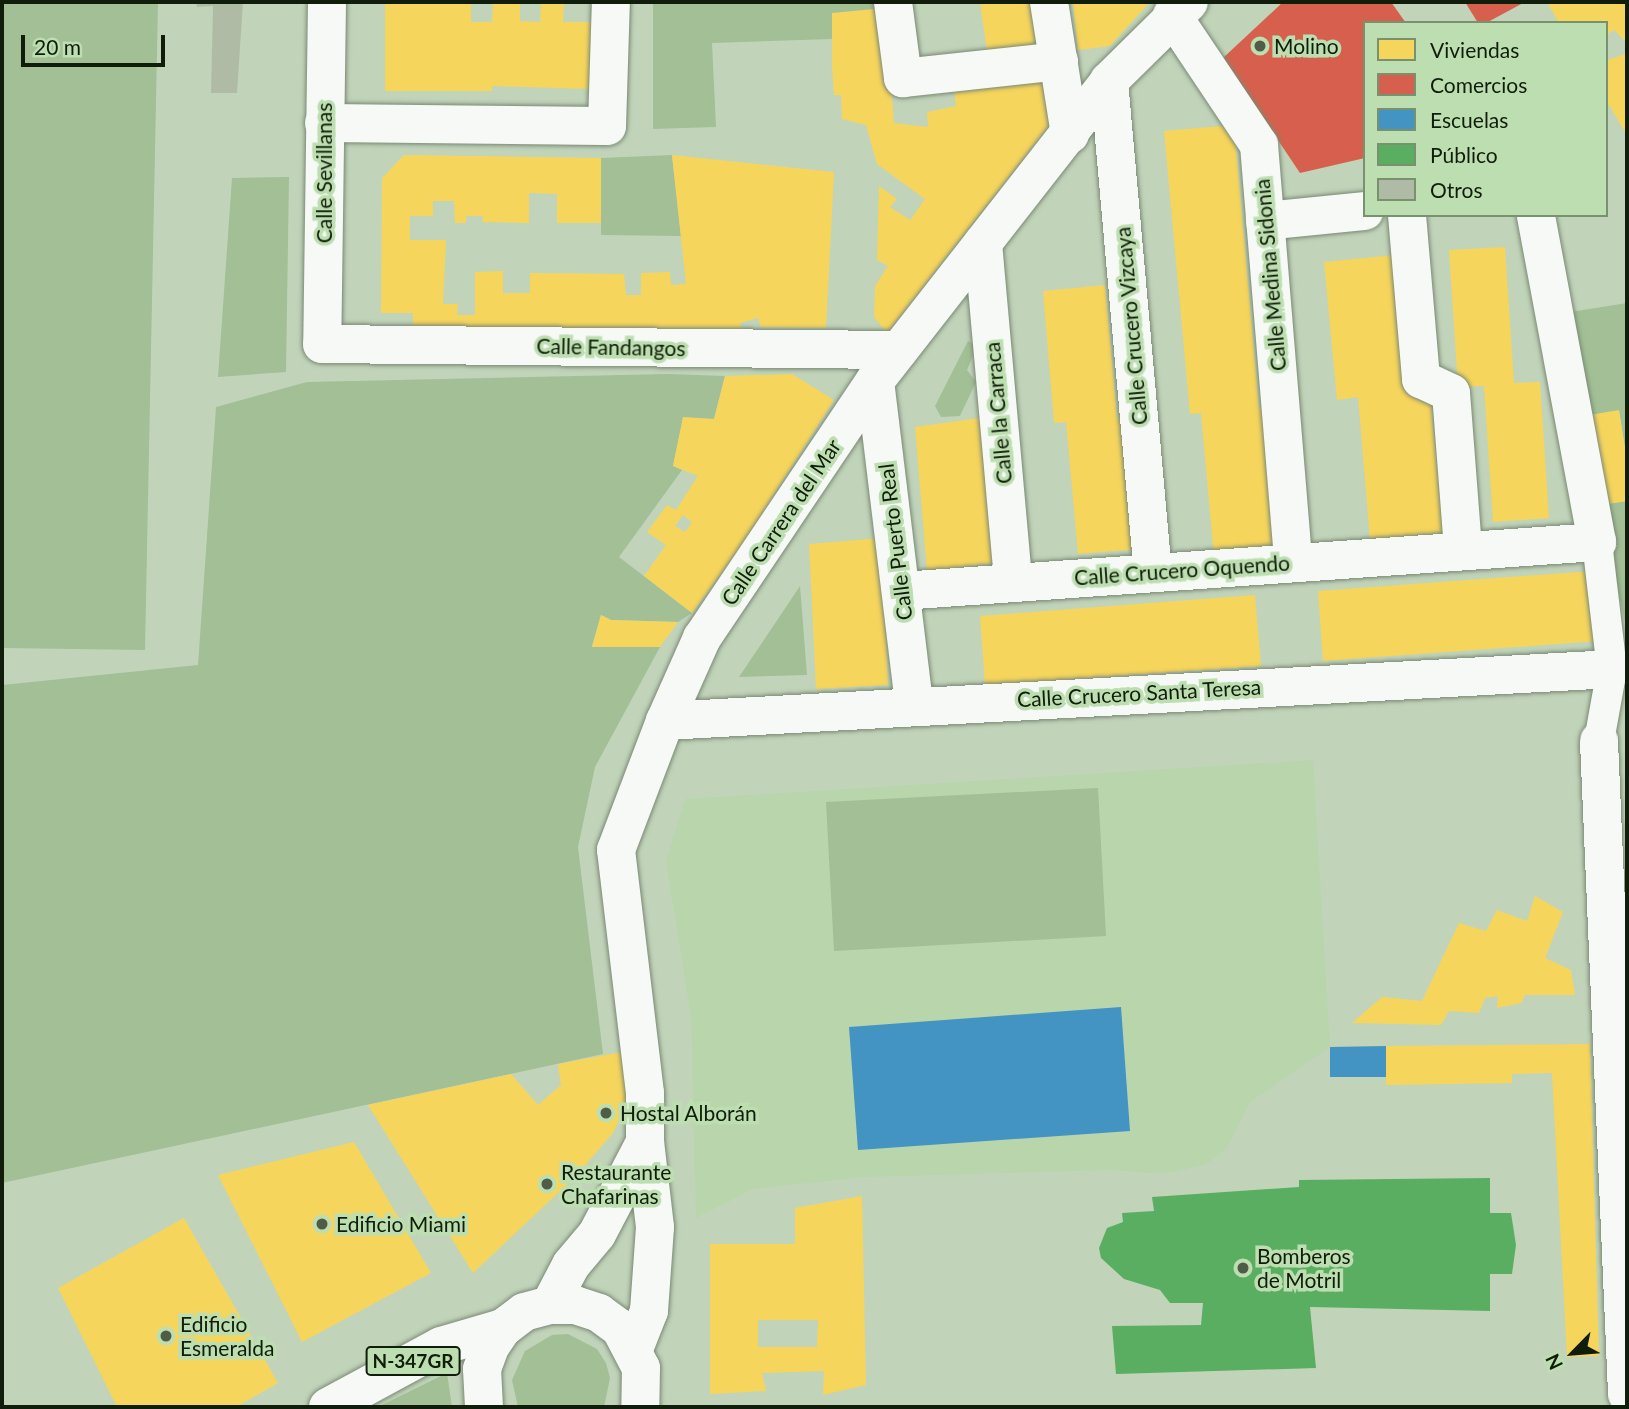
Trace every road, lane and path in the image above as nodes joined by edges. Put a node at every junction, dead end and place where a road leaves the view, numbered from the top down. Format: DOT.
graph roads {
  1 [pos="327,2"];
  2 [pos="611,2"];
  3 [pos="893,2"];
  4 [pos="1049,2"];
  5 [pos="1181,8"];
  6 [pos="1059,61"];
  7 [pos="1109,81"];
  8 [pos="324,123"];
  9 [pos="1070,134"];
  10 [pos="1363,211"];
  11 [pos="1407,217"];
  12 [pos="1536,217"];
  13 [pos="1265,221"];
  14 [pos="983,243"];
  15 [pos="322,344"];
  16 [pos="899,350"];
  17 [pos="875,381"];
  18 [pos="1597,542"];
  19 [pos="1463,549"];
  20 [pos="1293,562"];
  21 [pos="1153,572"];
  22 [pos="1013,582"];
  23 [pos="901,591"];
  24 [pos="1612,668"];
  25 [pos="914,704"];
  26 [pos="665,721"];
  27 [pos="1599,741"];
  28 [pos="1617,913"];
  29 [pos="645,1142"];
  30 [pos="550,1305"];
  31 [pos="503,1328"];
  32 [pos="634,1349"];
  33 [pos="1627,1394"];
  34 [pos="651,1401"];
  35 [pos="328,1407"];
  36 [pos="484,1407"];
  1 -- 8 [label="main road, Calle Sevillanas"];
  2 -- 8 [label="main road"];
  3 -- 6 [label="main road"];
  4 -- 6 [label="main road"];
  5 -- 7 [label="main road, Calle Carrera del Mar"];
  5 -- 13 [label="main road, Calle Medina Sidonia"];
  6 -- 9 [label="main road"];
  7 -- 9 [label="main road, Calle Carrera del Mar"];
  7 -- 21 [label="main road, Calle Crucero Vizcaya"];
  8 -- 15 [label="main road, Calle Sevillanas"];
  9 -- 14 [label="main road, Calle Carrera del Mar"];
  10 -- 13 [label="main road"];
  11 -- 19 [label="main road"];
  12 -- 18 [label="main road"];
  13 -- 20 [label="main road, Calle Medina Sidonia"];
  14 -- 16 [label="main road, Calle Carrera del Mar"];
  14 -- 22 [label="main road, Calle la Carraca"];
  15 -- 16 [label="main road, Calle Fandangos"];
  16 -- 17 [label="main road, Calle Carrera del Mar"];
  17 -- 23 [label="main road, Calle Puerto Real"];
  17 -- 26 [label="main road, Calle Carrera del Mar"];
  18 -- 19 [label="main road, Calle Crucero Oquendo"];
  18 -- 24 [label="street"];
  19 -- 20 [label="main road, Calle Crucero Oquendo"];
  20 -- 21 [label="main road, Calle Crucero Oquendo"];
  21 -- 22 [label="main road, Calle Crucero Oquendo"];
  22 -- 23 [label="main road, Calle Crucero Oquendo"];
  23 -- 25 [label="main road, Calle Puerto Real"];
  24 -- 25 [label="main road, Calle Crucero Santa Teresa"];
  24 -- 27 [label="street"];
  25 -- 26 [label="main road, Calle Crucero Santa Teresa"];
  26 -- 29 [label="main road, Calle Carrera del Mar"];
  27 -- 28 [label="main road"];
  28 -- 33 [label="main road"];
  29 -- 30 [label="main road, Calle Carrera del Mar"];
  29 -- 32 [label="main road, Calle Carrera del Mar"];
  30 -- 31 [label="main road"];
  30 -- 32 [label="main road"];
  31 -- 35 [label="main road, N-347GR"];
  31 -- 36 [label="main road"];
  32 -- 34 [label="main road"];
}
